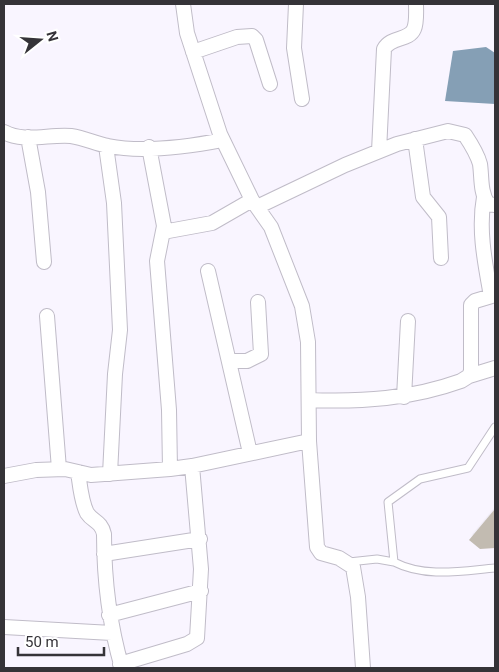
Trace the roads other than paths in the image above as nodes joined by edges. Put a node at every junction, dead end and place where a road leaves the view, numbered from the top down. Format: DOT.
graph roads {
  1 [pos="183,4"];
  2 [pos="296,4"];
  3 [pos="416,4"];
  4 [pos="193,52"];
  5 [pos="270,84"];
  6 [pos="302,99"];
  7 [pos="4,132"];
  8 [pos="28,137"];
  9 [pos="415,139"];
  10 [pos="223,140"];
  11 [pos="106,146"];
  12 [pos="149,147"];
  13 [pos="379,151"];
  14 [pos="484,197"];
  15 [pos="255,203"];
  16 [pos="495,205"];
  17 [pos="163,232"];
  18 [pos="441,258"];
  19 [pos="44,262"];
  20 [pos="208,271"];
  21 [pos="493,296"];
  22 [pos="258,302"];
  23 [pos="47,316"];
  24 [pos="408,321"];
  25 [pos="229,361"];
  26 [pos="495,368"];
  27 [pos="469,376"];
  28 [pos="404,397"];
  29 [pos="309,400"];
  30 [pos="495,427"];
  31 [pos="309,440"];
  32 [pos="250,452"];
  33 [pos="192,466"];
  34 [pos="59,469"];
  35 [pos="170,469"];
  36 [pos="78,472"];
  37 [pos="110,474"];
  38 [pos="4,476"];
  39 [pos="200,539"];
  40 [pos="104,554"];
  41 [pos="394,562"];
  42 [pos="346,563"];
  43 [pos="495,568"];
  44 [pos="201,591"];
  45 [pos="109,615"];
  46 [pos="4,627"];
  47 [pos="112,633"];
  48 [pos="121,666"];
  49 [pos="363,668"];
  1 -- 4 [label="street"];
  2 -- 6 [label="street"];
  3 -- 13 [label="street"];
  4 -- 5 [label="street"];
  4 -- 10 [label="street"];
  7 -- 8 [label="street"];
  8 -- 11 [label="street"];
  8 -- 19 [label="street"];
  9 -- 13 [label="street"];
  9 -- 14 [label="street"];
  9 -- 18 [label="street"];
  10 -- 12 [label="street"];
  10 -- 15 [label="street"];
  11 -- 12 [label="street"];
  11 -- 37 [label="street"];
  12 -- 17 [label="street"];
  13 -- 15 [label="street"];
  14 -- 16 [label="street"];
  14 -- 21 [label="street"];
  15 -- 17 [label="street"];
  15 -- 29 [label="street"];
  17 -- 35 [label="street"];
  20 -- 25 [label="street"];
  21 -- 27 [label="street"];
  22 -- 25 [label="street"];
  23 -- 34 [label="street"];
  24 -- 28 [label="street"];
  25 -- 32 [label="street"];
  26 -- 27 [label="street"];
  27 -- 28 [label="street"];
  28 -- 29 [label="street"];
  29 -- 31 [label="street"];
  30 -- 41 [label="lane"];
  31 -- 32 [label="street"];
  31 -- 42 [label="street"];
  32 -- 33 [label="street"];
  33 -- 35 [label="street"];
  33 -- 39 [label="street"];
  34 -- 36 [label="street"];
  34 -- 38 [label="street"];
  35 -- 37 [label="street"];
  36 -- 37 [label="street"];
  36 -- 40 [label="street"];
  39 -- 40 [label="street"];
  39 -- 44 [label="street"];
  40 -- 45 [label="street"];
  41 -- 42 [label="lane"];
  41 -- 43 [label="lane"];
  42 -- 49 [label="street"];
  44 -- 45 [label="street"];
  44 -- 48 [label="street"];
  45 -- 47 [label="street"];
  46 -- 47 [label="street"];
  47 -- 48 [label="street"];
}
